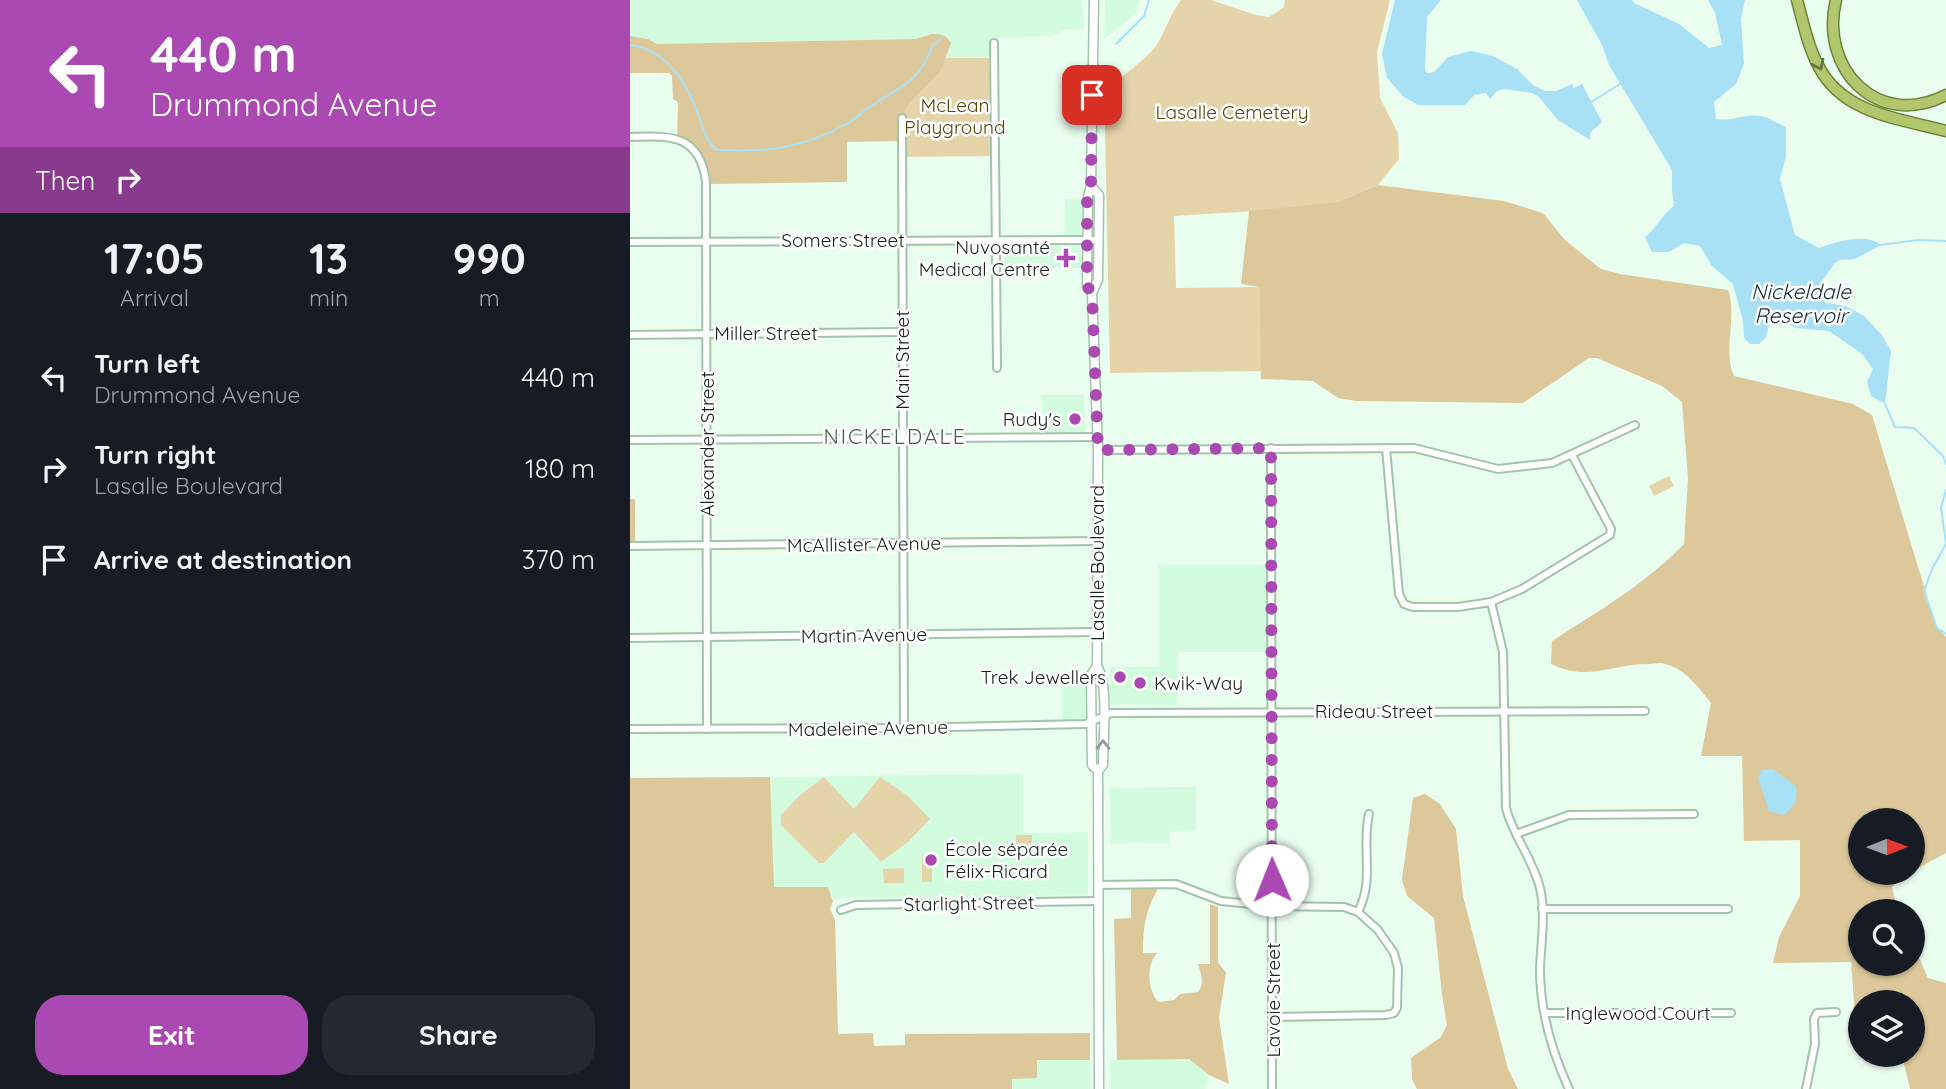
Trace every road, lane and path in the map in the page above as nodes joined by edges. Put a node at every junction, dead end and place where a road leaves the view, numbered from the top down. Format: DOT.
graph roads {
  1 [pos="1094,0"];
  2 [pos="1797,0"];
  3 [pos="1836,0"];
  4 [pos="994,43"];
  5 [pos="1946,95"];
  6 [pos="902,118"];
  7 [pos="1946,131"];
  8 [pos="630,137"];
  9 [pos="1091,186"];
  10 [pos="902,240"];
  11 [pos="996,240"];
  12 [pos="1087,240"];
  13 [pos="1099,240"];
  14 [pos="707,241"];
  15 [pos="630,242"];
  16 [pos="1092,293"];
  17 [pos="902,332"];
  18 [pos="706,334"];
  19 [pos="630,335"];
  20 [pos="997,368"];
  21 [pos="1635,425"];
  22 [pos="1098,437"];
  23 [pos="903,438"];
  24 [pos="706,439"];
  25 [pos="630,440"];
  26 [pos="1271,448"];
  27 [pos="1387,448"];
  28 [pos="1098,450"];
  29 [pos="1572,455"];
  30 [pos="1098,541"];
  31 [pos="903,543"];
  32 [pos="707,545"];
  33 [pos="630,546"];
  34 [pos="1491,602"];
  35 [pos="1097,632"];
  36 [pos="904,634"];
  37 [pos="707,637"];
  38 [pos="630,638"];
  39 [pos="1097,666"];
  40 [pos="1270,711"];
  41 [pos="1503,711"];
  42 [pos="1645,711"];
  43 [pos="1103,716"];
  44 [pos="1091,722"];
  45 [pos="904,728"];
  46 [pos="630,729"];
  47 [pos="707,729"];
  48 [pos="1098,771"];
  49 [pos="1369,814"];
  50 [pos="1694,814"];
  51 [pos="1516,834"];
  52 [pos="1098,885"];
  53 [pos="1098,901"];
  54 [pos="1272,906"];
  55 [pos="1542,909"];
  56 [pos="1728,909"];
  57 [pos="841,910"];
  58 [pos="1358,912"];
  59 [pos="1836,1012"];
  60 [pos="1545,1013"];
  61 [pos="1731,1013"];
  62 [pos="1273,1017"];
  63 [pos="1099,1089"];
  64 [pos="1272,1089"];
  65 [pos="1569,1089"];
  66 [pos="1806,1089"];
  1 -- 9 [label="main road, Lasalle Boulevard"];
  2 -- 7 [label="highway, one-way"];
  3 -- 5 [label="highway"];
  4 -- 11 [label="street"];
  6 -- 10 [label="street, Main Street"];
  8 -- 14 [label="street, Alexander Street"];
  9 -- 12 [label="main road, Lasalle Boulevard"];
  9 -- 13 [label="main road, Lasalle Boulevard"];
  10 -- 11 [label="street, Somers Street"];
  10 -- 14 [label="street, Somers Street"];
  10 -- 17 [label="street, Main Street"];
  11 -- 12 [label="street, Somers Street"];
  11 -- 20 [label="street"];
  12 -- 13 [label="street, Somers Street"];
  12 -- 16 [label="main road, Lasalle Boulevard"];
  13 -- 16 [label="main road, Lasalle Boulevard"];
  14 -- 15 [label="street, Somers Street"];
  14 -- 18 [label="street, Alexander Street"];
  16 -- 22 [label="main road, Lasalle Boulevard"];
  17 -- 18 [label="street, Miller Street"];
  17 -- 23 [label="street, Main Street"];
  18 -- 19 [label="street, Miller Street"];
  18 -- 24 [label="street, Alexander Street"];
  21 -- 29 [label="street"];
  22 -- 23 [label="street"];
  22 -- 28 [label="main road, Lasalle Boulevard"];
  23 -- 24 [label="street"];
  23 -- 31 [label="street, Main Street"];
  24 -- 25 [label="street"];
  24 -- 32 [label="street, Alexander Street"];
  26 -- 27 [label="street"];
  26 -- 28 [label="street"];
  26 -- 40 [label="street, Lavoie Street"];
  27 -- 29 [label="street"];
  27 -- 34 [label="street"];
  28 -- 30 [label="main road, Lasalle Boulevard"];
  29 -- 34 [label="street"];
  30 -- 31 [label="street, McAllister Avenue"];
  30 -- 35 [label="main road, Lasalle Boulevard"];
  31 -- 32 [label="street, McAllister Avenue"];
  31 -- 36 [label="street, Main Street"];
  32 -- 33 [label="street, McAllister Avenue"];
  32 -- 37 [label="street, Alexander Street"];
  34 -- 41 [label="street"];
  35 -- 36 [label="street, Martin Avenue"];
  35 -- 39 [label="main road, Lasalle Boulevard"];
  36 -- 37 [label="street, Martin Avenue"];
  36 -- 45 [label="street, Main Street"];
  37 -- 38 [label="street, Martin Avenue"];
  37 -- 47 [label="street, Alexander Street"];
  39 -- 43 [label="main road, Lasalle Boulevard"];
  39 -- 44 [label="main road, Lasalle Boulevard"];
  40 -- 41 [label="street, Rideau Street"];
  40 -- 43 [label="street, Rideau Street"];
  40 -- 54 [label="street, Lavoie Street"];
  41 -- 42 [label="street, Rideau Street"];
  41 -- 51 [label="street"];
  43 -- 44 [label="street, Madeleine Avenue"];
  48 -- 43 [label="main road, Lasalle Boulevard, one-way"];
  44 -- 45 [label="street, Madeleine Avenue"];
  44 -- 48 [label="main road, Lasalle Boulevard"];
  45 -- 47 [label="street, Madeleine Avenue"];
  46 -- 47 [label="street, Madeleine Avenue"];
  48 -- 52 [label="main road, Lasalle Boulevard"];
  49 -- 58 [label="street"];
  50 -- 51 [label="street"];
  51 -- 55 [label="street"];
  52 -- 53 [label="main road, Lasalle Boulevard"];
  52 -- 54 [label="street"];
  53 -- 57 [label="street, Starlight Street"];
  53 -- 63 [label="main road, Lasalle Boulevard"];
  54 -- 58 [label="street"];
  54 -- 62 [label="street, Lavoie Street"];
  55 -- 56 [label="street"];
  55 -- 60 [label="street"];
  58 -- 62 [label="street"];
  59 -- 66 [label="street"];
  60 -- 61 [label="street, Inglewood Court"];
  60 -- 65 [label="street"];
  62 -- 64 [label="street, Lavoie Street"];
}
